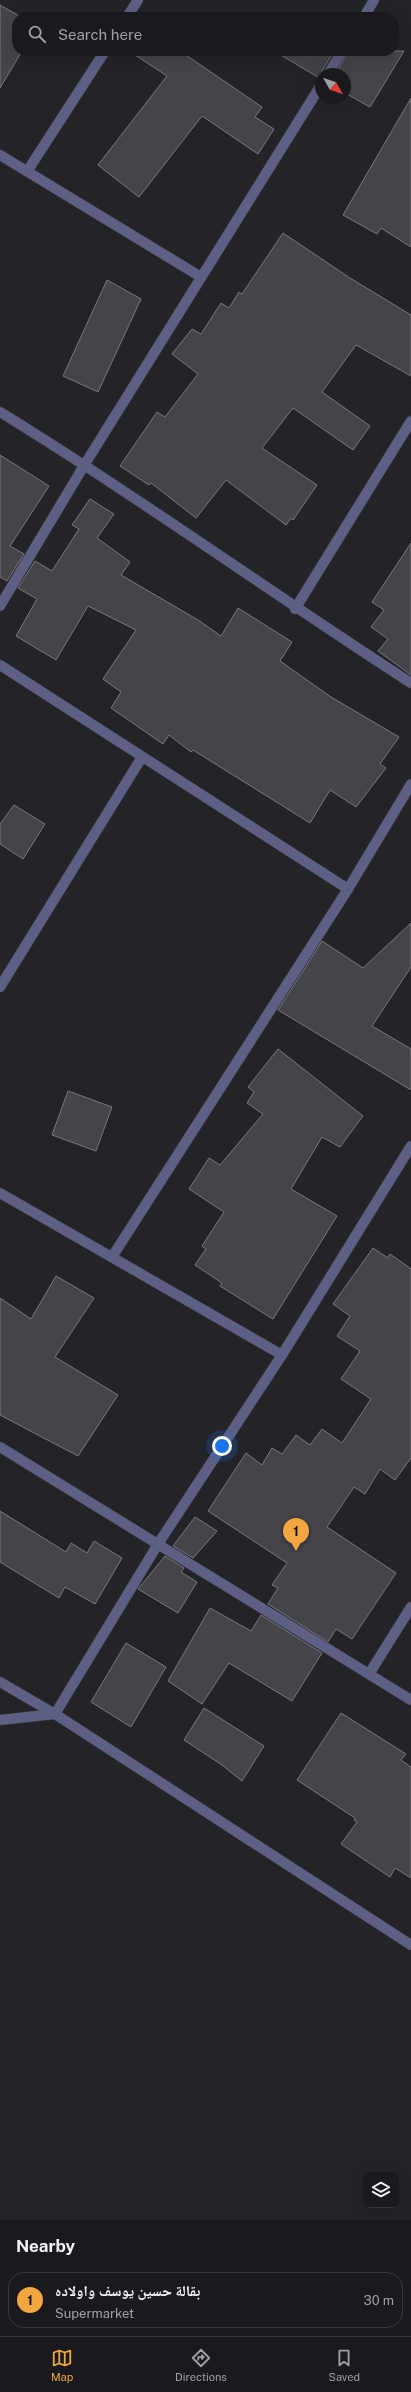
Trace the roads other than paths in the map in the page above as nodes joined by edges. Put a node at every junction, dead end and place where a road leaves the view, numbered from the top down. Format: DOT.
graph roads {
  1 [pos="138,0"];
  2 [pos="374,0"];
  3 [pos="130,12"];
  4 [pos="367,12"];
  5 [pos="102,56"];
  6 [pos="339,56"];
  7 [pos="332,68"];
  8 [pos="315,95"];
  9 [pos="0,155"];
  10 [pos="28,170"];
  11 [pos="201,277"];
  12 [pos="0,412"];
  13 [pos="411,421"];
  14 [pos="85,464"];
  15 [pos="0,606"];
  16 [pos="295,608"];
  17 [pos="0,665"];
  18 [pos="411,683"];
  19 [pos="142,757"];
  20 [pos="411,784"];
  21 [pos="348,889"];
  22 [pos="0,987"];
  23 [pos="411,1146"];
  24 [pos="0,1193"];
  25 [pos="112,1257"];
  26 [pos="282,1356"];
  27 [pos="0,1446"];
  28 [pos="158,1544"];
  29 [pos="411,1607"];
  30 [pos="369,1674"];
  31 [pos="0,1682"];
  32 [pos="411,1700"];
  33 [pos="56,1714"];
  34 [pos="0,1720"];
  35 [pos="411,1945"];
  1 -- 3 [label="street"];
  2 -- 4 [label="street"];
  5 -- 10 [label="street"];
  6 -- 7 [label="street"];
  8 -- 11 [label="street"];
  9 -- 10 [label="street"];
  10 -- 11 [label="street"];
  11 -- 14 [label="street"];
  12 -- 14 [label="street"];
  13 -- 16 [label="street"];
  14 -- 15 [label="street"];
  14 -- 16 [label="street"];
  16 -- 18 [label="street"];
  17 -- 19 [label="street"];
  19 -- 21 [label="street"];
  19 -- 22 [label="street"];
  20 -- 21 [label="street"];
  21 -- 25 [label="street"];
  23 -- 26 [label="street"];
  24 -- 25 [label="street"];
  25 -- 26 [label="street"];
  26 -- 28 [label="street"];
  27 -- 28 [label="street"];
  28 -- 30 [label="street"];
  28 -- 33 [label="street"];
  29 -- 30 [label="street"];
  30 -- 32 [label="street"];
  31 -- 33 [label="street"];
  33 -- 34 [label="street"];
  33 -- 35 [label="street"];
}
